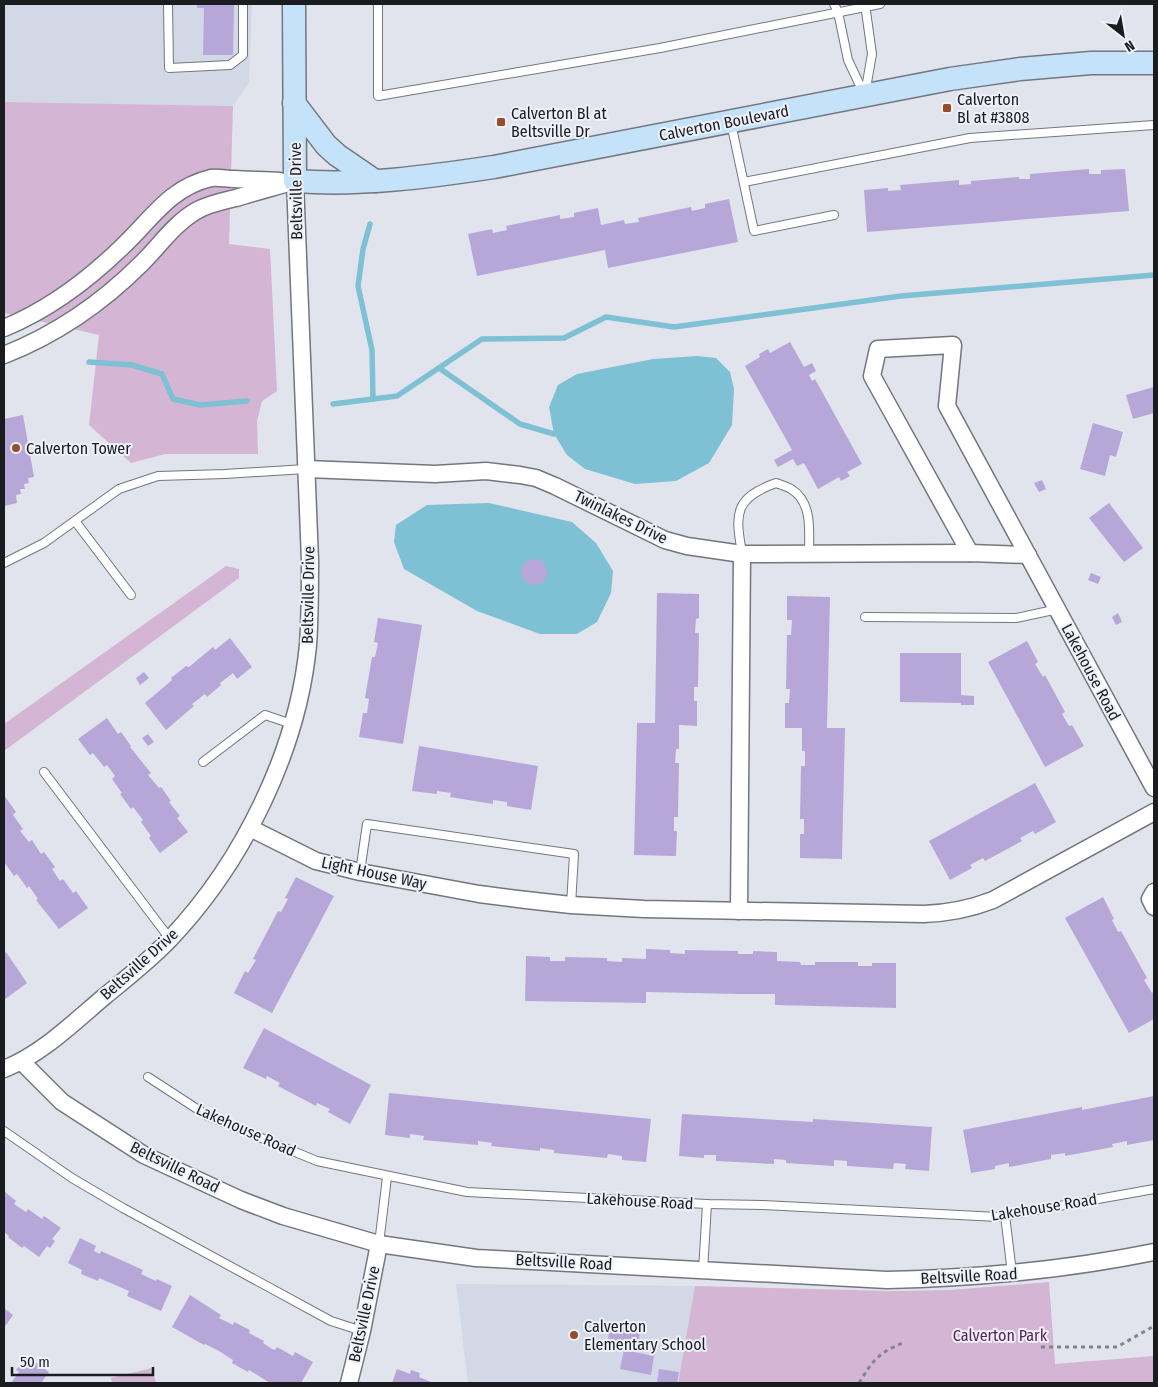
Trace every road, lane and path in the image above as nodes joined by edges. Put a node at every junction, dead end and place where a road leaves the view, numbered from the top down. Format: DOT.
graph roads {
  1 [pos="168,4"];
  2 [pos="243,4"];
  3 [pos="294,4"];
  4 [pos="378,4"];
  5 [pos="834,4"];
  6 [pos="880,4"];
  7 [pos="865,5"];
  8 [pos="838,12"];
  9 [pos="1154,63"];
  10 [pos="865,96"];
  11 [pos="294,102"];
  12 [pos="731,121"];
  13 [pos="1154,125"];
  14 [pos="294,181"];
  15 [pos="375,181"];
  16 [pos="744,182"];
  17 [pos="834,215"];
  18 [pos="123,246"];
  19 [pos="141,264"];
  20 [pos="4,328"];
  21 [pos="4,355"];
  22 [pos="306,469"];
  23 [pos="75,521"];
  24 [pos="809,553"];
  25 [pos="970,553"];
  26 [pos="742,554"];
  27 [pos="1028,555"];
  28 [pos="4,563"];
  29 [pos="131,595"];
  30 [pos="1058,609"];
  31 [pos="865,617"];
  32 [pos="292,724"];
  33 [pos="203,762"];
  34 [pos="44,772"];
  35 [pos="1154,788"];
  36 [pos="1154,812"];
  37 [pos="250,828"];
  38 [pos="360,872"];
  39 [pos="1154,892"];
  40 [pos="571,906"];
  41 [pos="1154,907"];
  42 [pos="739,911"];
  43 [pos="170,939"];
  44 [pos="22,1062"];
  45 [pos="4,1069"];
  46 [pos="148,1077"];
  47 [pos="4,1131"];
  48 [pos="387,1177"];
  49 [pos="1154,1189"];
  50 [pos="707,1204"];
  51 [pos="1005,1215"];
  52 [pos="379,1244"];
  53 [pos="1154,1252"];
  54 [pos="703,1271"];
  55 [pos="1012,1274"];
  56 [pos="1154,1326"];
  57 [pos="362,1331"];
  58 [pos="905,1342"];
  59 [pos="1041,1347"];
  60 [pos="349,1383"];
  61 [pos="859,1383"];
  1 -- 2 [label="lane"];
  3 -- 11 [label="street, Beltsville Drive"];
  4 -- 8 [label="lane"];
  5 -- 8 [label="lane"];
  6 -- 7 [label="lane"];
  7 -- 8 [label="lane"];
  7 -- 10 [label="lane"];
  8 -- 10 [label="lane"];
  9 -- 10 [label="street, Calverton Boulevard"];
  10 -- 12 [label="street, Calverton Boulevard"];
  11 -- 14 [label="street, Beltsville Drive"];
  11 -- 15 [label="street"];
  12 -- 15 [label="street, Calverton Boulevard"];
  12 -- 16 [label="lane"];
  13 -- 16 [label="lane"];
  14 -- 15 [label="street, Calverton Boulevard"];
  14 -- 18 [label="street"];
  14 -- 19 [label="street"];
  14 -- 22 [label="street, Beltsville Drive"];
  16 -- 17 [label="lane"];
  18 -- 19 [label="street"];
  18 -- 20 [label="street"];
  19 -- 21 [label="street"];
  22 -- 23 [label="lane"];
  22 -- 26 [label="street, Twinlakes Drive"];
  22 -- 32 [label="street, Beltsville Drive"];
  23 -- 28 [label="lane"];
  23 -- 29 [label="lane"];
  24 -- 25 [label="street, Twinlakes Drive"];
  24 -- 26 [label="street, Twinlakes Drive"];
  24 -- 26 [label="lane"];
  25 -- 27 [label="street, Twinlakes Drive"];
  25 -- 27 [label="street, Lakehouse Road"];
  26 -- 42 [label="street"];
  27 -- 30 [label="street, Lakehouse Road"];
  30 -- 31 [label="lane"];
  30 -- 35 [label="street, Lakehouse Road"];
  32 -- 33 [label="lane"];
  32 -- 37 [label="street, Beltsville Drive"];
  34 -- 43 [label="lane"];
  36 -- 42 [label="street, Light House Way"];
  37 -- 38 [label="street, Light House Way"];
  37 -- 43 [label="street, Beltsville Drive"];
  38 -- 40 [label="street, Light House Way"];
  38 -- 40 [label="lane"];
  39 -- 41 [label="street"];
  40 -- 42 [label="street, Light House Way"];
  43 -- 44 [label="street, Beltsville Drive"];
  44 -- 45 [label="street, Beltsville Drive"];
  44 -- 52 [label="street, Beltsville Road"];
  46 -- 48 [label="lane, Lakehouse Road"];
  47 -- 57 [label="lane"];
  48 -- 50 [label="lane, Lakehouse Road"];
  48 -- 52 [label="lane"];
  49 -- 51 [label="lane, Lakehouse Road"];
  50 -- 51 [label="lane, Lakehouse Road"];
  50 -- 54 [label="lane"];
  51 -- 55 [label="lane"];
  52 -- 54 [label="street, Beltsville Road"];
  52 -- 57 [label="street, Beltsville Drive"];
  53 -- 55 [label="street, Beltsville Road"];
  54 -- 55 [label="street, Beltsville Road"];
  56 -- 59 [label="path"];
  57 -- 60 [label="street, Beltsville Drive"];
  58 -- 61 [label="path"];
}
